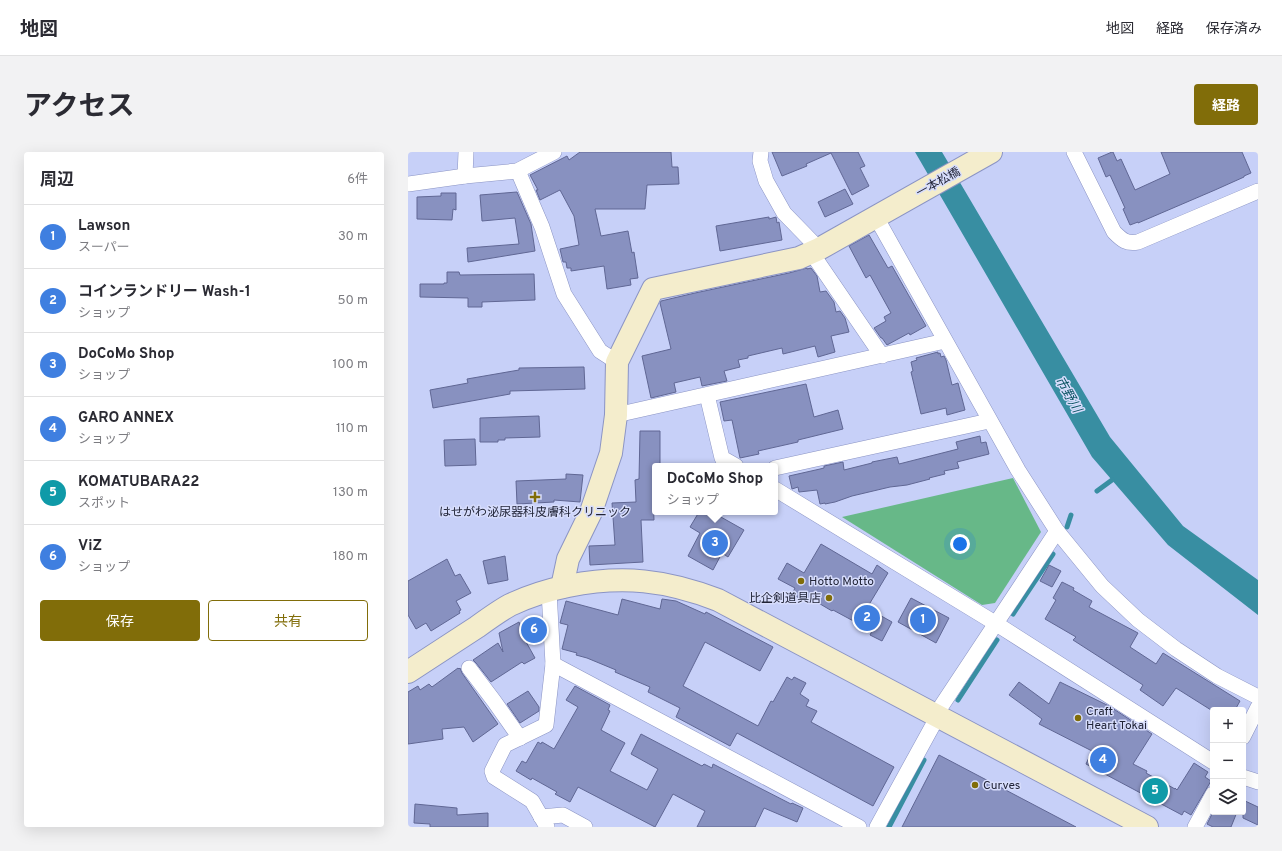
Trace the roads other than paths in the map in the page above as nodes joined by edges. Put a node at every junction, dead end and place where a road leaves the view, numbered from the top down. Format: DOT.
graph roads {
  1 [pos="466,152"];
  2 [pos="554,152"];
  3 [pos="761,152"];
  4 [pos="991,152"];
  5 [pos="1074,152"];
  6 [pos="518,171"];
  7 [pos="465,176"];
  8 [pos="408,184"];
  9 [pos="1258,191"];
  10 [pos="876,217"];
  11 [pos="815,251"];
  12 [pos="945,341"];
  13 [pos="882,356"];
  14 [pos="617,362"];
  15 [pos="708,395"];
  16 [pos="616,415"];
  17 [pos="989,421"];
  18 [pos="731,463"];
  19 [pos="778,467"];
  20 [pos="778,491"];
  21 [pos="1057,531"];
  22 [pos="556,589"];
  23 [pos="995,623"];
  24 [pos="553,664"];
  25 [pos="469,668"];
  26 [pos="408,672"];
  27 [pos="1258,697"];
  28 [pos="1258,707"];
  29 [pos="937,716"];
  30 [pos="1246,731"];
  31 [pos="520,738"];
  32 [pos="1210,760"];
  33 [pos="1246,777"];
  34 [pos="1258,782"];
  35 [pos="1210,800"];
  36 [pos="544,822"];
  37 [pos="585,827"];
  38 [pos="859,827"];
  39 [pos="877,827"];
  40 [pos="1148,827"];
  41 [pos="1195,827"];
  1 -- 7 [label="street"];
  2 -- 6 [label="street"];
  3 -- 11 [label="street"];
  4 -- 10 [label="street, 一本松橋"];
  5 -- 9 [label="street"];
  6 -- 7 [label="street"];
  6 -- 14 [label="street"];
  7 -- 8 [label="street"];
  10 -- 11 [label="street, 一本松橋"];
  10 -- 12 [label="street"];
  11 -- 13 [label="street"];
  11 -- 14 [label="street, 一本松橋"];
  12 -- 13 [label="street"];
  12 -- 17 [label="street"];
  13 -- 15 [label="street"];
  14 -- 16 [label="street"];
  15 -- 16 [label="street"];
  15 -- 18 [label="street"];
  16 -- 22 [label="street"];
  17 -- 19 [label="street"];
  17 -- 21 [label="street"];
  20 -- 23 [label="street"];
  21 -- 23 [label="street"];
  21 -- 27 [label="street"];
  22 -- 24 [label="street"];
  22 -- 26 [label="street"];
  22 -- 29 [label="street"];
  23 -- 29 [label="street"];
  23 -- 32 [label="street"];
  24 -- 31 [label="street"];
  24 -- 38 [label="street"];
  25 -- 31 [label="street"];
  28 -- 30 [label="street"];
  29 -- 39 [label="street"];
  29 -- 40 [label="street"];
  31 -- 36 [label="street"];
  33 -- 34 [label="street"];
  35 -- 41 [label="street"];
  36 -- 37 [label="street"];
}
